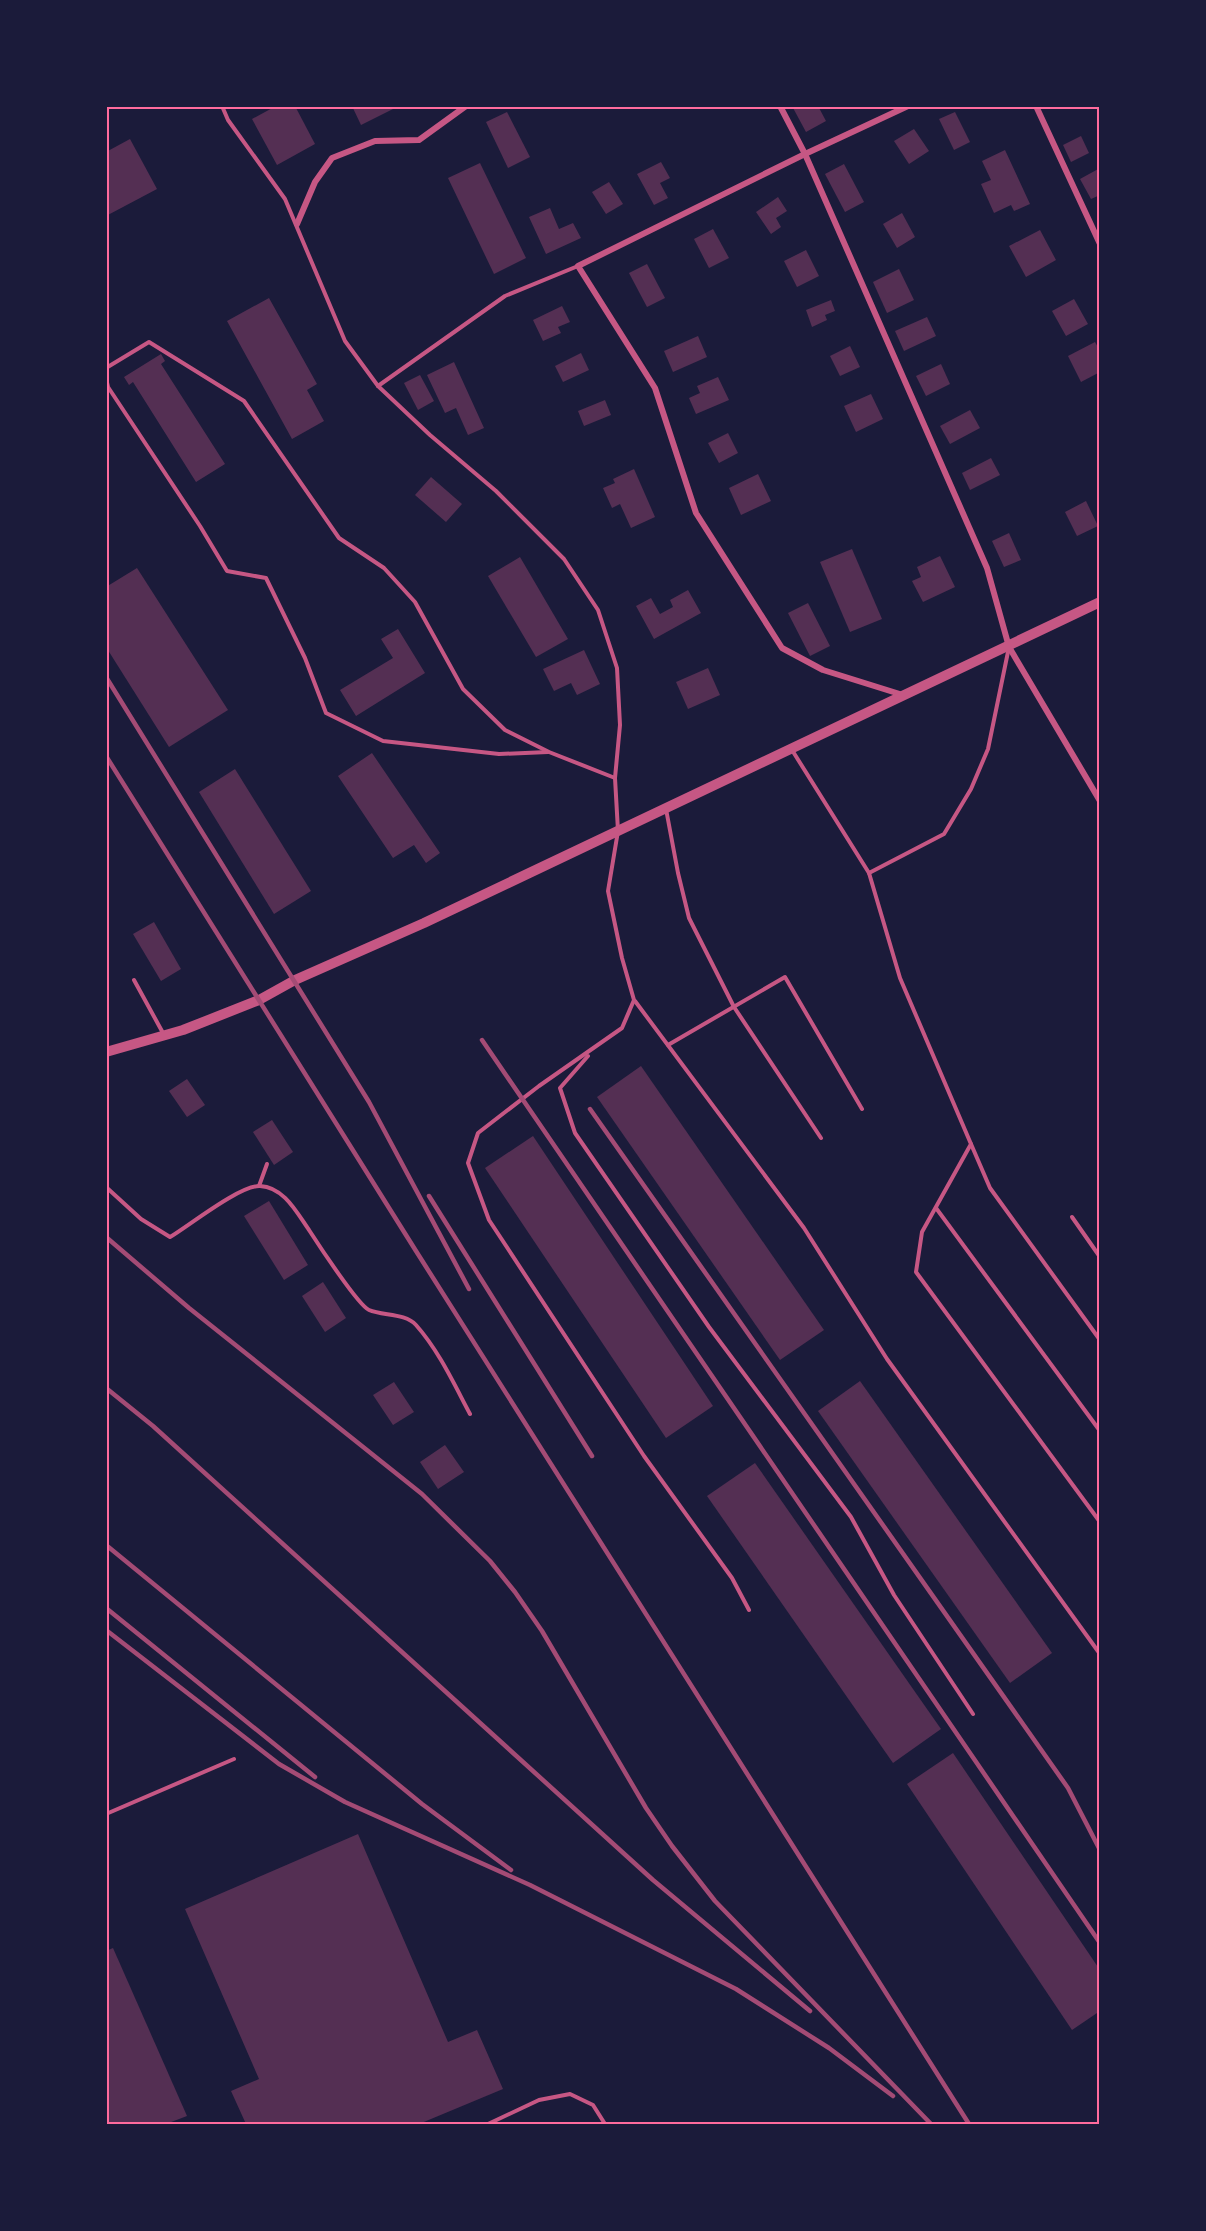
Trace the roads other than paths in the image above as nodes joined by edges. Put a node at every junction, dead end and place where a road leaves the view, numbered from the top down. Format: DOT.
graph roads {
  1 [pos="222,106"];
  2 [pos="466,106"];
  3 [pos="780,106"];
  4 [pos="908,106"];
  5 [pos="1036,106"];
  6 [pos="805,154"];
  7 [pos="297,224"];
  8 [pos="1100,244"];
  9 [pos="578,266"];
  10 [pos="106,368"];
  11 [pos="106,378"];
  12 [pos="378,386"];
  13 [pos="1100,602"];
  14 [pos="1009,647"];
  15 [pos="906,696"];
  16 [pos="791,749"];
  17 [pos="549,752"];
  18 [pos="615,778"];
  19 [pos="1100,801"];
  20 [pos="666,808"];
  21 [pos="618,831"];
  22 [pos="869,873"];
  23 [pos="134,980"];
  24 [pos="634,1000"];
  25 [pos="734,1007"];
  26 [pos="163,1034"];
  27 [pos="668,1045"];
  28 [pos="593,1051"];
  29 [pos="106,1052"];
  30 [pos="862,1109"];
  31 [pos="821,1138"];
  32 [pos="971,1144"];
  33 [pos="267,1164"];
  34 [pos="259,1186"];
  35 [pos="106,1187"];
  36 [pos="936,1208"];
  37 [pos="1072,1217"];
  38 [pos="1100,1257"];
  39 [pos="1100,1341"];
  40 [pos="470,1414"];
  41 [pos="1100,1431"];
  42 [pos="1100,1522"];
  43 [pos="748,1610"];
  44 [pos="1100,1654"];
  45 [pos="973,1713"];
  46 [pos="234,1759"];
  47 [pos="106,1814"];
  48 [pos="488,2124"];
  49 [pos="605,2124"];
  1 -- 7 [label="lane"];
  2 -- 7 [label="street"];
  3 -- 6 [label="street"];
  4 -- 6 [label="street"];
  5 -- 8 [label="street"];
  6 -- 9 [label="street"];
  6 -- 14 [label="street"];
  7 -- 12 [label="lane"];
  9 -- 12 [label="lane"];
  9 -- 15 [label="street"];
  10 -- 17 [label="lane"];
  11 -- 17 [label="lane"];
  12 -- 18 [label="lane"];
  13 -- 14 [label="street"];
  14 -- 15 [label="street"];
  14 -- 19 [label="street"];
  14 -- 22 [label="lane"];
  15 -- 16 [label="street"];
  16 -- 20 [label="street"];
  16 -- 22 [label="lane"];
  17 -- 18 [label="lane"];
  18 -- 21 [label="lane"];
  20 -- 21 [label="street"];
  20 -- 25 [label="lane"];
  21 -- 24 [label="lane"];
  21 -- 26 [label="street"];
  22 -- 32 [label="lane"];
  23 -- 26 [label="lane"];
  24 -- 27 [label="lane"];
  24 -- 28 [label="lane"];
  25 -- 27 [label="lane"];
  25 -- 30 [label="lane"];
  25 -- 31 [label="lane"];
  26 -- 29 [label="street"];
  27 -- 44 [label="lane"];
  28 -- 43 [label="lane"];
  28 -- 45 [label="lane"];
  32 -- 36 [label="lane"];
  32 -- 39 [label="lane"];
  33 -- 34 [label="lane"];
  34 -- 35 [label="lane"];
  34 -- 40 [label="lane"];
  36 -- 41 [label="lane"];
  36 -- 42 [label="lane"];
  37 -- 38 [label="lane"];
  46 -- 47 [label="lane"];
  48 -- 49 [label="lane"];
}
